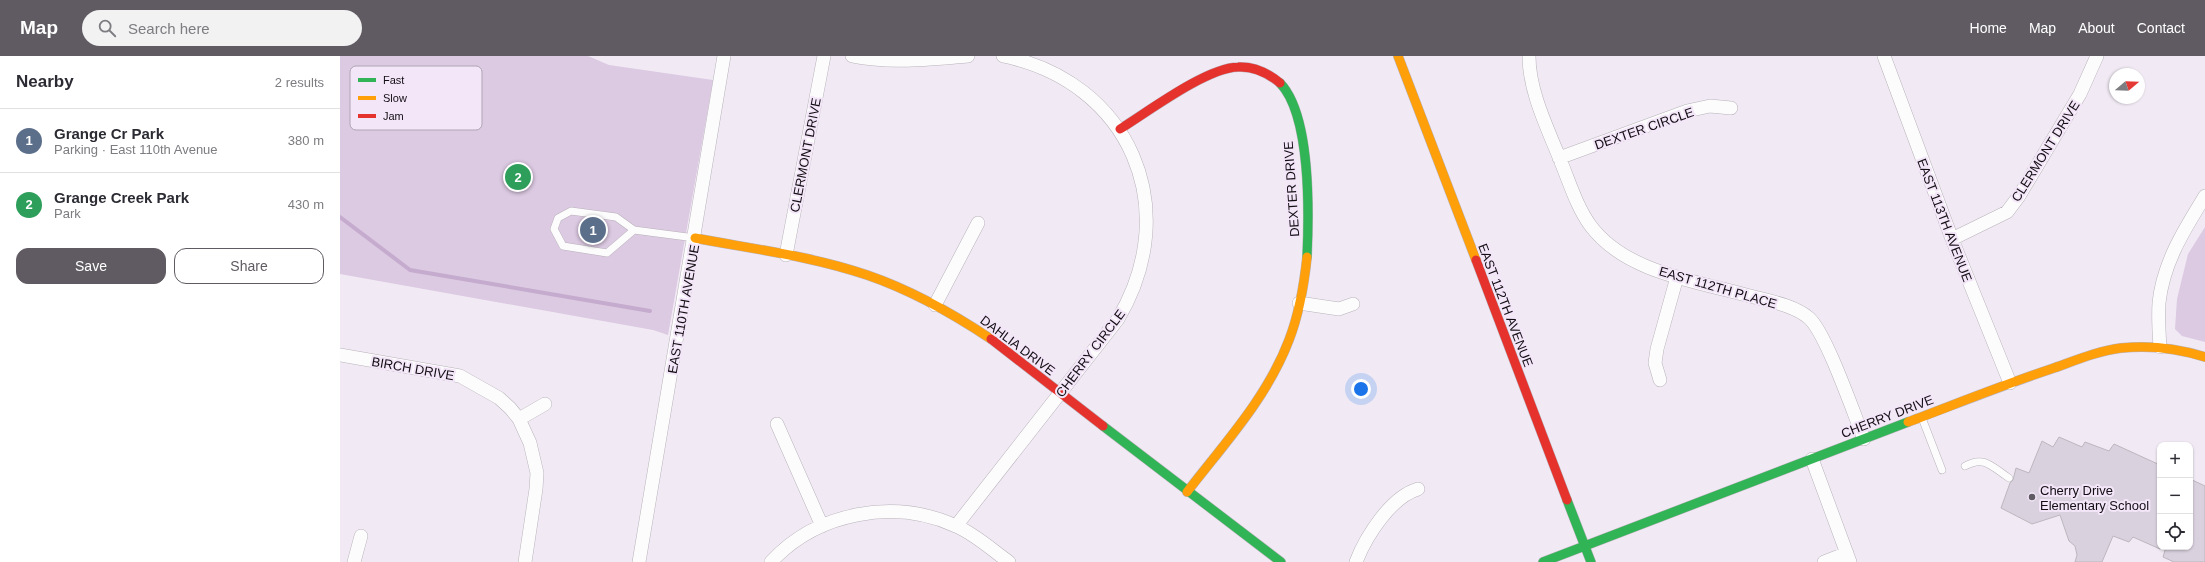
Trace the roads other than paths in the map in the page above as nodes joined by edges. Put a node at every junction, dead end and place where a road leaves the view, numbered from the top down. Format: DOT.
graph roads {
  1 [pos="724,56"];
  2 [pos="824,56"];
  3 [pos="852,56"];
  4 [pos="968,56"];
  5 [pos="1003,56"];
  6 [pos="1398,56"];
  7 [pos="1529,56"];
  8 [pos="1884,56"];
  9 [pos="2097,56"];
  10 [pos="1731,108"];
  11 [pos="1120,129"];
  12 [pos="1559,158"];
  13 [pos="2205,196"];
  14 [pos="978,223"];
  15 [pos="634,230"];
  16 [pos="695,238"];
  17 [pos="1952,239"];
  18 [pos="786,255"];
  19 [pos="1677,277"];
  20 [pos="1299,303"];
  21 [pos="1353,304"];
  22 [pos="936,306"];
  23 [pos="2160,347"];
  24 [pos="340,355"];
  25 [pos="2205,357"];
  26 [pos="1660,380"];
  27 [pos="2010,383"];
  28 [pos="1060,393"];
  29 [pos="545,404"];
  30 [pos="1922,418"];
  31 [pos="519,419"];
  32 [pos="777,424"];
  33 [pos="1864,439"];
  34 [pos="1812,458"];
  35 [pos="1965,466"];
  36 [pos="1942,470"];
  37 [pos="2009,478"];
  38 [pos="1418,489"];
  39 [pos="1187,492"];
  40 [pos="822,526"];
  41 [pos="956,526"];
  42 [pos="361,536"];
  43 [pos="1585,546"];
  44 [pos="1848,558"];
  45 [pos="354,562"];
  46 [pos="525,562"];
  47 [pos="639,562"];
  48 [pos="771,562"];
  49 [pos="1009,562"];
  50 [pos="1281,562"];
  51 [pos="1356,562"];
  52 [pos="1543,562"];
  53 [pos="1591,562"];
  54 [pos="1824,562"];
  1 -- 16 [label="street, EAST 110TH AVENUE"];
  2 -- 18 [label="street, CLERMONT DRIVE"];
  3 -- 4 [label="street"];
  5 -- 11 [label="street, CHERRY CIRCLE"];
  6 -- 43 [label="street, EAST 112TH AVENUE"];
  7 -- 12 [label="street, EAST 112TH PLACE"];
  8 -- 17 [label="street, EAST 113TH AVENUE"];
  9 -- 17 [label="street, CLERMONT DRIVE"];
  10 -- 12 [label="street, DEXTER CIRCLE"];
  11 -- 20 [label="street, DEXTER DRIVE"];
  11 -- 28 [label="street, CHERRY CIRCLE"];
  12 -- 19 [label="street, EAST 112TH PLACE"];
  13 -- 23 [label="street"];
  14 -- 22 [label="street"];
  15 -- 15 [label="lane"];
  15 -- 16 [label="lane"];
  16 -- 18 [label="street, DAHLIA DRIVE"];
  16 -- 47 [label="street, EAST 110TH AVENUE"];
  17 -- 27 [label="street, EAST 113TH AVENUE"];
  18 -- 22 [label="street, DAHLIA DRIVE"];
  19 -- 26 [label="street"];
  19 -- 33 [label="street, EAST 112TH PLACE"];
  20 -- 21 [label="street"];
  20 -- 39 [label="street, DEXTER DRIVE"];
  22 -- 28 [label="street, DAHLIA DRIVE"];
  23 -- 25 [label="street, CHERRY DRIVE"];
  23 -- 27 [label="street, CHERRY DRIVE"];
  24 -- 31 [label="street, BIRCH DRIVE"];
  27 -- 30 [label="street, CHERRY DRIVE"];
  28 -- 39 [label="street, DAHLIA DRIVE"];
  28 -- 41 [label="street, CHERRY CIRCLE"];
  29 -- 31 [label="street"];
  30 -- 33 [label="street, CHERRY DRIVE"];
  30 -- 36 [label="lane"];
  31 -- 46 [label="street, BIRCH DRIVE"];
  32 -- 40 [label="street"];
  33 -- 34 [label="street, CHERRY DRIVE"];
  34 -- 43 [label="street, CHERRY DRIVE"];
  34 -- 44 [label="street"];
  35 -- 37 [label="lane"];
  38 -- 51 [label="street"];
  39 -- 50 [label="street, DAHLIA DRIVE"];
  40 -- 41 [label="street"];
  40 -- 48 [label="street"];
  41 -- 49 [label="street"];
  42 -- 45 [label="street"];
  43 -- 52 [label="street"];
  43 -- 53 [label="street, EAST 112TH AVENUE"];
  44 -- 54 [label="street"];
}
